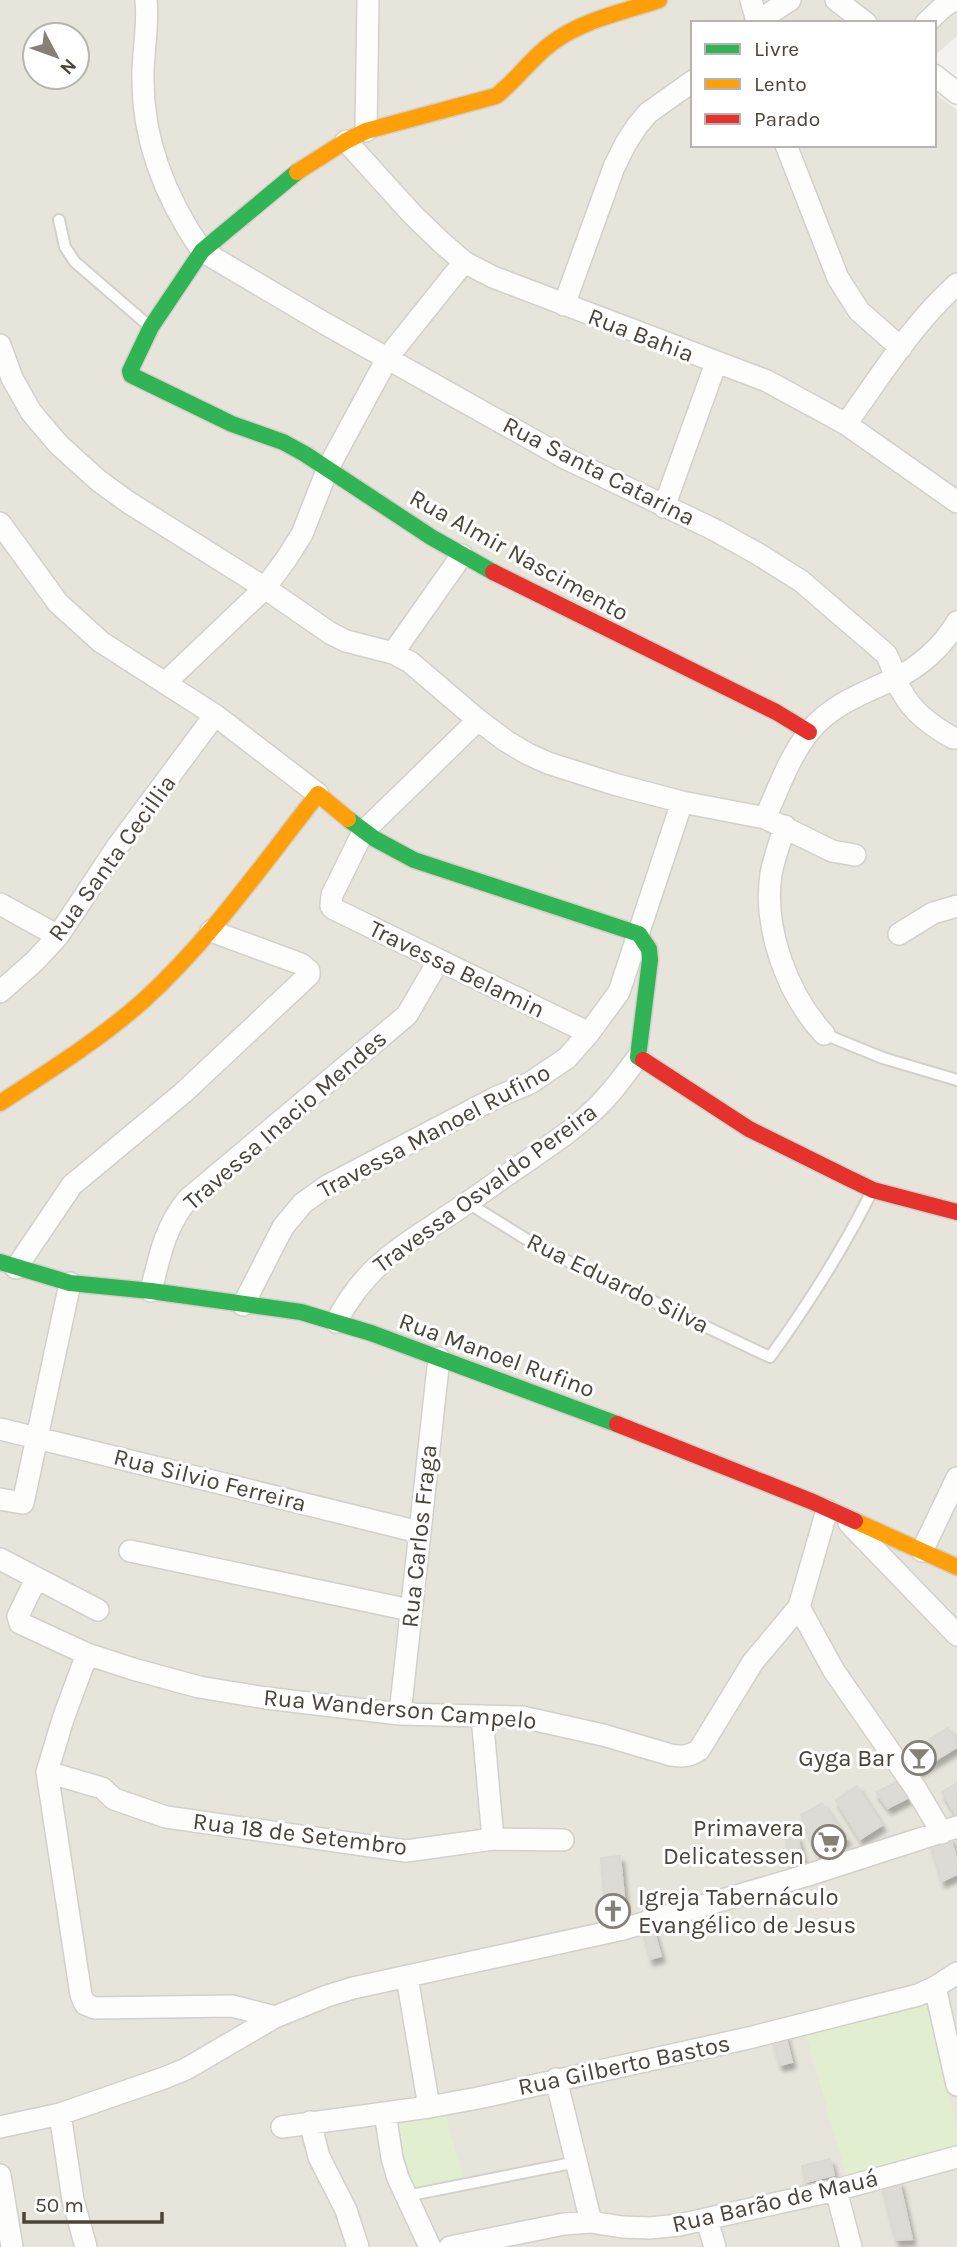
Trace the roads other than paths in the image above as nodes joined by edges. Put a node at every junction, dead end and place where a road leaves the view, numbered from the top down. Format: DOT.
graph roads {
  1 [pos="146,0"];
  2 [pos="368,0"];
  3 [pos="659,0"];
  4 [pos="751,0"];
  5 [pos="790,0"];
  6 [pos="836,0"];
  7 [pos="954,0"];
  8 [pos="756,21"];
  9 [pos="758,21"];
  10 [pos="863,21"];
  11 [pos="928,21"];
  12 [pos="936,77"];
  13 [pos="691,82"];
  14 [pos="957,93"];
  15 [pos="366,131"];
  16 [pos="346,141"];
  17 [pos="787,147"];
  18 [pos="59,220"];
  19 [pos="202,251"];
  20 [pos="464,262"];
  21 [pos="957,284"];
  22 [pos="564,305"];
  23 [pos="150,327"];
  24 [pos="0,345"];
  25 [pos="901,348"];
  26 [pos="388,357"];
  27 [pos="716,363"];
  28 [pos="846,424"];
  29 [pos="328,468"];
  30 [pos="957,502"];
  31 [pos="664,507"];
  32 [pos="0,523"];
  33 [pos="462,555"];
  34 [pos="265,588"];
  35 [pos="957,622"];
  36 [pos="393,653"];
  37 [pos="895,678"];
  38 [pos="166,682"];
  39 [pos="215,715"];
  40 [pos="478,720"];
  41 [pos="809,732"];
  42 [pos="953,738"];
  43 [pos="318,794"];
  44 [pos="682,802"];
  45 [pos="775,822"];
  46 [pos="363,832"];
  47 [pos="855,856"];
  48 [pos="0,904"];
  49 [pos="957,906"];
  50 [pos="211,931"];
  51 [pos="639,934"];
  52 [pos="899,934"];
  53 [pos="58,936"];
  54 [pos="439,960"];
  55 [pos="0,992"];
  56 [pos="589,1033"];
  57 [pos="824,1034"];
  58 [pos="638,1057"];
  59 [pos="957,1080"];
  60 [pos="0,1103"];
  61 [pos="873,1190"];
  62 [pos="468,1203"];
  63 [pos="957,1212"];
  64 [pos="8,1265"];
  65 [pos="70,1283"];
  66 [pos="151,1291"];
  67 [pos="243,1305"];
  68 [pos="335,1322"];
  69 [pos="439,1358"];
  70 [pos="0,1429"];
  71 [pos="38,1438"];
  72 [pos="957,1478"];
  73 [pos="0,1499"];
  74 [pos="834,1511"];
  75 [pos="419,1532"];
  76 [pos="130,1551"];
  77 [pos="922,1551"];
  78 [pos="0,1559"];
  79 [pos="957,1567"];
  80 [pos="36,1579"];
  81 [pos="799,1607"];
  82 [pos="98,1610"];
  83 [pos="411,1610"];
  84 [pos="957,1635"];
  85 [pos="87,1654"];
  86 [pos="400,1714"];
  87 [pos="482,1716"];
  88 [pos="47,1772"];
  89 [pos="949,1830"];
  90 [pos="493,1839"];
  91 [pos="563,1840"];
  92 [pos="957,1973"];
  93 [pos="407,1977"];
  94 [pos="935,1987"];
  95 [pos="275,2017"];
  96 [pos="556,2079"];
  97 [pos="957,2085"];
  98 [pos="429,2107"];
  99 [pos="60,2113"];
  100 [pos="385,2113"];
  101 [pos="310,2122"];
  102 [pos="0,2127"];
  103 [pos="282,2127"];
  104 [pos="957,2157"];
  105 [pos="577,2162"];
  106 [pos="0,2175"];
  107 [pos="836,2190"];
  108 [pos="406,2196"];
  109 [pos="707,2220"];
  110 [pos="591,2222"];
  111 [pos="12,2247"];
  112 [pos="86,2247"];
  113 [pos="358,2247"];
  114 [pos="430,2247"];
  115 [pos="450,2247"];
  116 [pos="715,2247"];
  117 [pos="851,2247"];
  1 -- 19 [label="street"];
  2 -- 15 [label="street"];
  3 -- 15 [label="street"];
  4 -- 8 [label="street"];
  5 -- 9 [label="street"];
  6 -- 10 [label="street"];
  7 -- 11 [label="street"];
  12 -- 14 [label="street"];
  13 -- 22 [label="street"];
  15 -- 16 [label="street"];
  16 -- 19 [label="street"];
  16 -- 20 [label="street, Rua Bahia"];
  17 -- 25 [label="street"];
  18 -- 23 [label="lane"];
  19 -- 23 [label="street"];
  19 -- 26 [label="street, Rua Santa Catarina"];
  20 -- 22 [label="street, Rua Bahia"];
  20 -- 26 [label="street"];
  21 -- 25 [label="street"];
  22 -- 27 [label="street, Rua Bahia"];
  23 -- 29 [label="street, Rua Almir Nascimento"];
  24 -- 34 [label="street"];
  25 -- 28 [label="street"];
  26 -- 29 [label="street"];
  26 -- 31 [label="street, Rua Santa Catarina"];
  27 -- 28 [label="street, Rua Bahia"];
  27 -- 31 [label="street"];
  28 -- 30 [label="street, Rua Bahia"];
  29 -- 33 [label="street, Rua Almir Nascimento"];
  29 -- 34 [label="street"];
  31 -- 37 [label="street, Rua Santa Catarina"];
  32 -- 38 [label="street"];
  33 -- 36 [label="street"];
  33 -- 41 [label="street, Rua Almir Nascimento"];
  34 -- 36 [label="street"];
  34 -- 38 [label="street"];
  35 -- 37 [label="street"];
  36 -- 40 [label="street"];
  37 -- 41 [label="street"];
  37 -- 42 [label="street, Rua Santa Catarina"];
  38 -- 39 [label="street"];
  39 -- 43 [label="street"];
  39 -- 53 [label="street, Rua Santa Cecillia"];
  40 -- 44 [label="street"];
  40 -- 46 [label="street"];
  41 -- 45 [label="street"];
  43 -- 46 [label="street"];
  43 -- 50 [label="street"];
  44 -- 45 [label="street"];
  44 -- 51 [label="street, Travessa Manoel Rufino"];
  45 -- 47 [label="street"];
  45 -- 57 [label="street"];
  46 -- 51 [label="street"];
  46 -- 54 [label="street, Travessa Belamin"];
  48 -- 53 [label="street"];
  49 -- 52 [label="street"];
  50 -- 60 [label="street"];
  50 -- 64 [label="street"];
  51 -- 56 [label="street, Travessa Manoel Rufino"];
  51 -- 58 [label="street"];
  53 -- 55 [label="street, Rua Santa Cecillia"];
  54 -- 56 [label="street, Travessa Belamin"];
  54 -- 66 [label="street, Travessa Inacio Mendes"];
  56 -- 67 [label="street, Travessa Manoel Rufino"];
  57 -- 59 [label="lane"];
  58 -- 61 [label="street"];
  58 -- 62 [label="street, Travessa Osvaldo Pereira"];
  61 -- 62 [label="lane, Rua Eduardo Silva"];
  61 -- 63 [label="street"];
  62 -- 68 [label="street, Travessa Osvaldo Pereira"];
  64 -- 65 [label="street, Rua Manoel Rufino"];
  65 -- 66 [label="street, Rua Manoel Rufino"];
  65 -- 71 [label="street"];
  66 -- 67 [label="street, Rua Manoel Rufino"];
  67 -- 68 [label="street, Rua Manoel Rufino"];
  68 -- 69 [label="street, Rua Manoel Rufino"];
  69 -- 74 [label="street, Rua Manoel Rufino"];
  69 -- 75 [label="street, Rua Carlos Fraga"];
  70 -- 71 [label="street, Rua Silvio Ferreira"];
  71 -- 73 [label="street"];
  71 -- 75 [label="street, Rua Silvio Ferreira"];
  72 -- 77 [label="street"];
  74 -- 77 [label="street, Rua Manoel Rufino"];
  74 -- 81 [label="street"];
  74 -- 84 [label="street"];
  75 -- 83 [label="street, Rua Carlos Fraga"];
  76 -- 83 [label="street"];
  77 -- 79 [label="street, Rua Manoel Rufino"];
  78 -- 80 [label="street"];
  80 -- 82 [label="street"];
  80 -- 85 [label="street, Rua Wanderson Campelo"];
  81 -- 87 [label="street, Rua Wanderson Campelo"];
  81 -- 89 [label="street"];
  83 -- 86 [label="street, Rua Carlos Fraga"];
  85 -- 86 [label="street, Rua Wanderson Campelo"];
  85 -- 88 [label="street"];
  86 -- 87 [label="street, Rua Wanderson Campelo"];
  87 -- 90 [label="street"];
  88 -- 90 [label="street, Rua 18 de Setembro"];
  88 -- 95 [label="street"];
  89 -- 93 [label="street"];
  90 -- 91 [label="street, Rua 18 de Setembro"];
  92 -- 94 [label="street, Rua Gilberto Bastos"];
  93 -- 95 [label="street"];
  93 -- 98 [label="street"];
  94 -- 96 [label="street, Rua Gilberto Bastos"];
  94 -- 97 [label="street"];
  95 -- 99 [label="street"];
  96 -- 98 [label="street, Rua Gilberto Bastos"];
  96 -- 105 [label="street"];
  98 -- 100 [label="street, Rua Gilberto Bastos"];
  99 -- 102 [label="street"];
  99 -- 112 [label="street"];
  100 -- 101 [label="street, Rua Gilberto Bastos"];
  100 -- 108 [label="street"];
  101 -- 103 [label="street, Rua Gilberto Bastos"];
  101 -- 113 [label="street"];
  104 -- 107 [label="street, Rua Barão de Mauá"];
  105 -- 108 [label="lane"];
  105 -- 110 [label="street"];
  106 -- 111 [label="street"];
  107 -- 109 [label="street, Rua Barão de Mauá"];
  107 -- 117 [label="street"];
  108 -- 114 [label="street"];
  109 -- 110 [label="street, Rua Barão de Mauá"];
  109 -- 116 [label="street"];
  110 -- 115 [label="street, Rua Barão de Mauá"];
}
